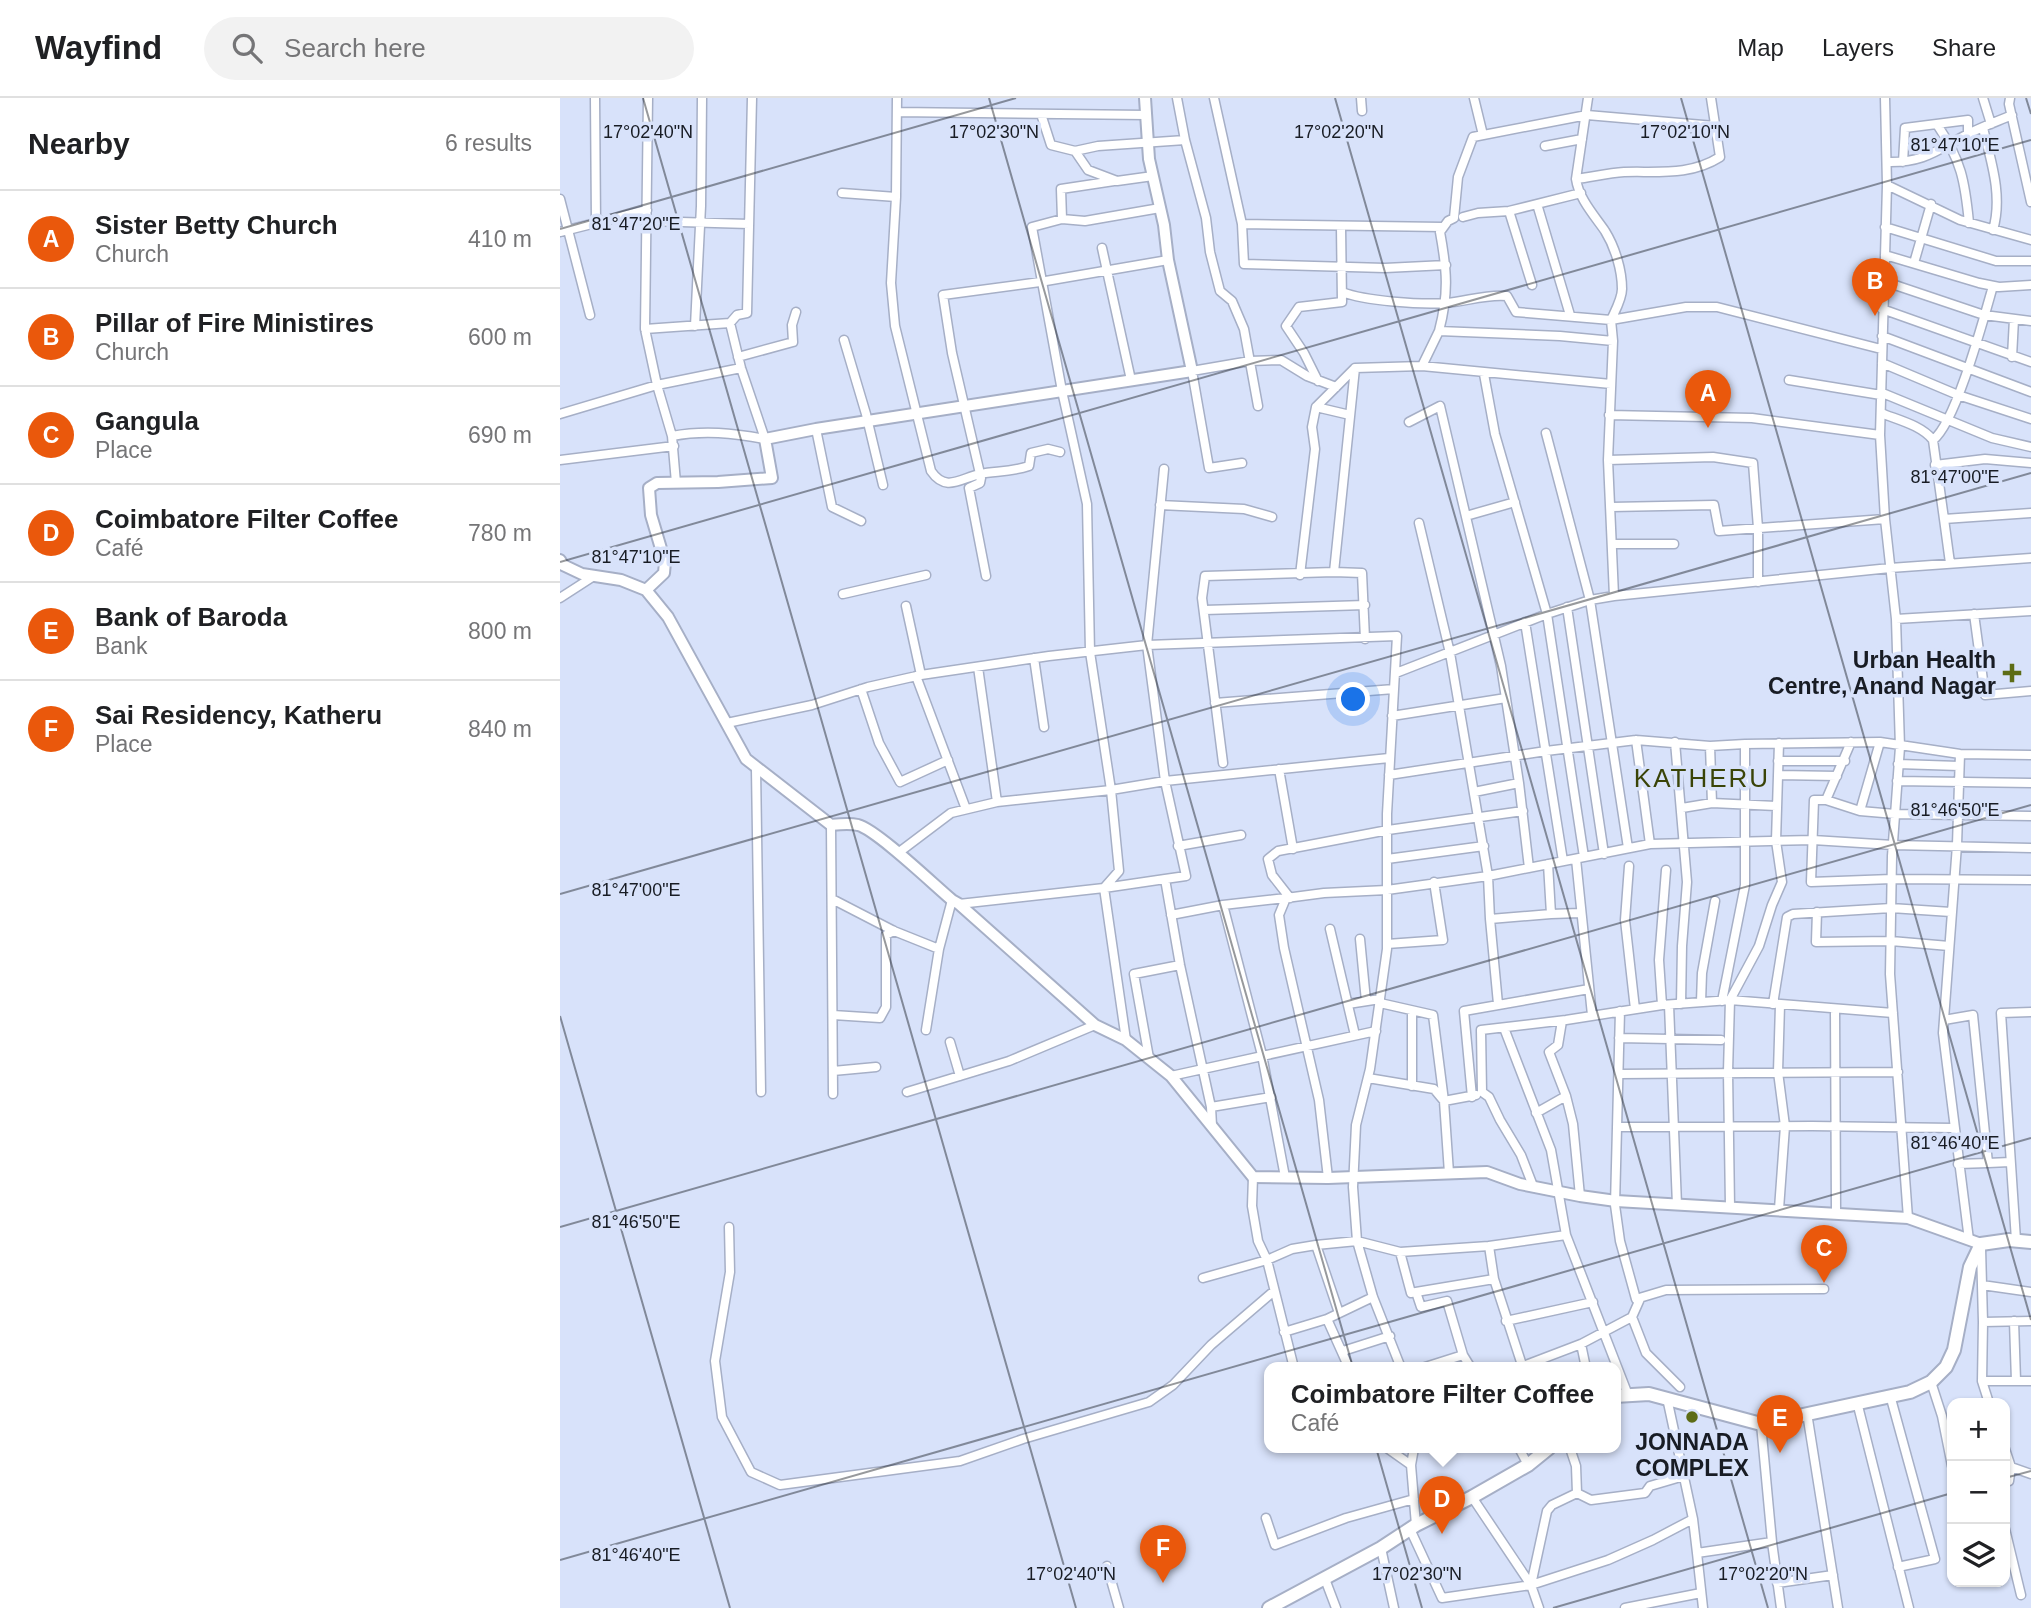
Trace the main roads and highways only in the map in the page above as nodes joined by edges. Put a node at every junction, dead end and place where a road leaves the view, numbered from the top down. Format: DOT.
graph roads {
  1 [pos="1146,98"];
  2 [pos="560,560"];
  3 [pos="646,590"];
  4 [pos="1975,1242"];
  5 [pos="2031,1242"];
  6 [pos="1622,1396"];
  7 [pos="1543,1453"];
  8 [pos="1269,1608"];
  1 -- 3 [label="main road"];
  2 -- 3 [label="main road"];
  3 -- 4 [label="main road"];
  4 -- 5 [label="main road"];
  4 -- 6 [label="main road"];
  7 -- 8 [label="main road"];
}
